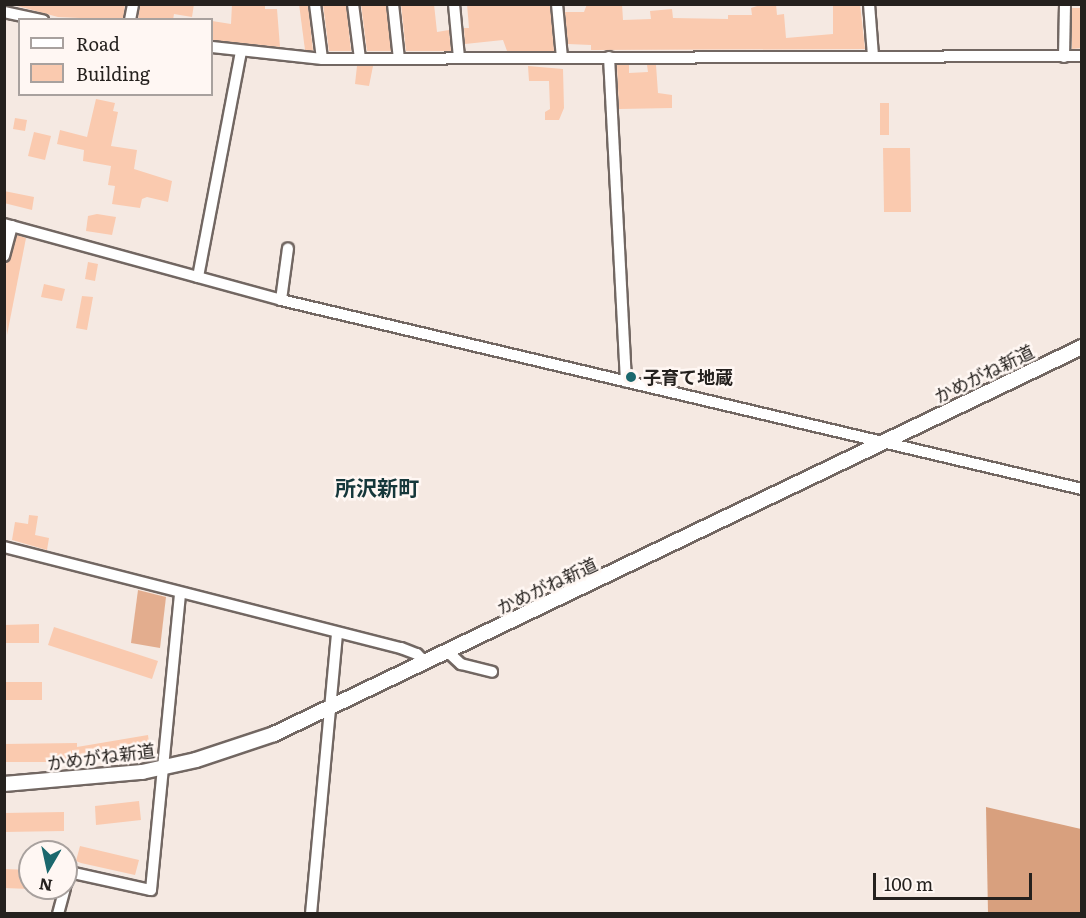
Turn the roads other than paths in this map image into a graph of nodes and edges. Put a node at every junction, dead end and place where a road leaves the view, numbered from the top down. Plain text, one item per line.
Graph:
1 (315, 4) edge
2 (353, 4) edge
3 (393, 4) edge
4 (454, 4) edge
5 (557, 4) edge
6 (869, 4) edge
7 (1065, 4) edge
8 (4, 12) edge
9 (33, 18) edge
10 (213, 47) edge
11 (241, 52) junction
12 (873, 56) junction
13 (1082, 56) edge
14 (609, 57) junction
15 (1064, 57) junction
16 (459, 58) junction
17 (562, 58) junction
18 (322, 59) junction
19 (360, 59) junction
20 (399, 59) junction
21 (8, 225) edge
22 (288, 248) dead end
23 (4, 256) edge
24 (198, 277) junction
25 (281, 300) junction
26 (1082, 347) edge
27 (626, 382) junction
28 (882, 444) junction
29 (1082, 489) edge
30 (4, 547) edge
31 (180, 595) junction
32 (337, 633) junction
33 (448, 652) junction
34 (426, 663) junction
35 (492, 672) dead end
36 (329, 710) junction
37 (163, 768) junction
38 (4, 783) edge
39 (78, 874) edge
40 (311, 914) edge

1 - 18 street
2 - 19 street
3 - 20 street
4 - 16 street
5 - 17 street
6 - 12 street
7 - 15 street
8 - 9 street
10 - 11 street
11 - 18 street
11 - 24 street
12 - 14 street
12 - 15 street
13 - 15 street
14 - 17 street
14 - 27 street
16 - 17 street
16 - 20 street
18 - 19 street
19 - 20 street
21 - 23 street
21 - 24 street
22 - 25 street
24 - 25 street
25 - 27 street
26 - 28 street, かめがね新道
27 - 28 street
28 - 29 street
28 - 33 street, かめがね新道
30 - 31 street
31 - 32 street
31 - 37 street
32 - 34 street
32 - 36 street
33 - 34 street, かめがね新道
33 - 35 street
34 - 36 street, かめがね新道
36 - 37 street, かめがね新道
36 - 40 street
37 - 38 street, かめがね新道
37 - 39 street

